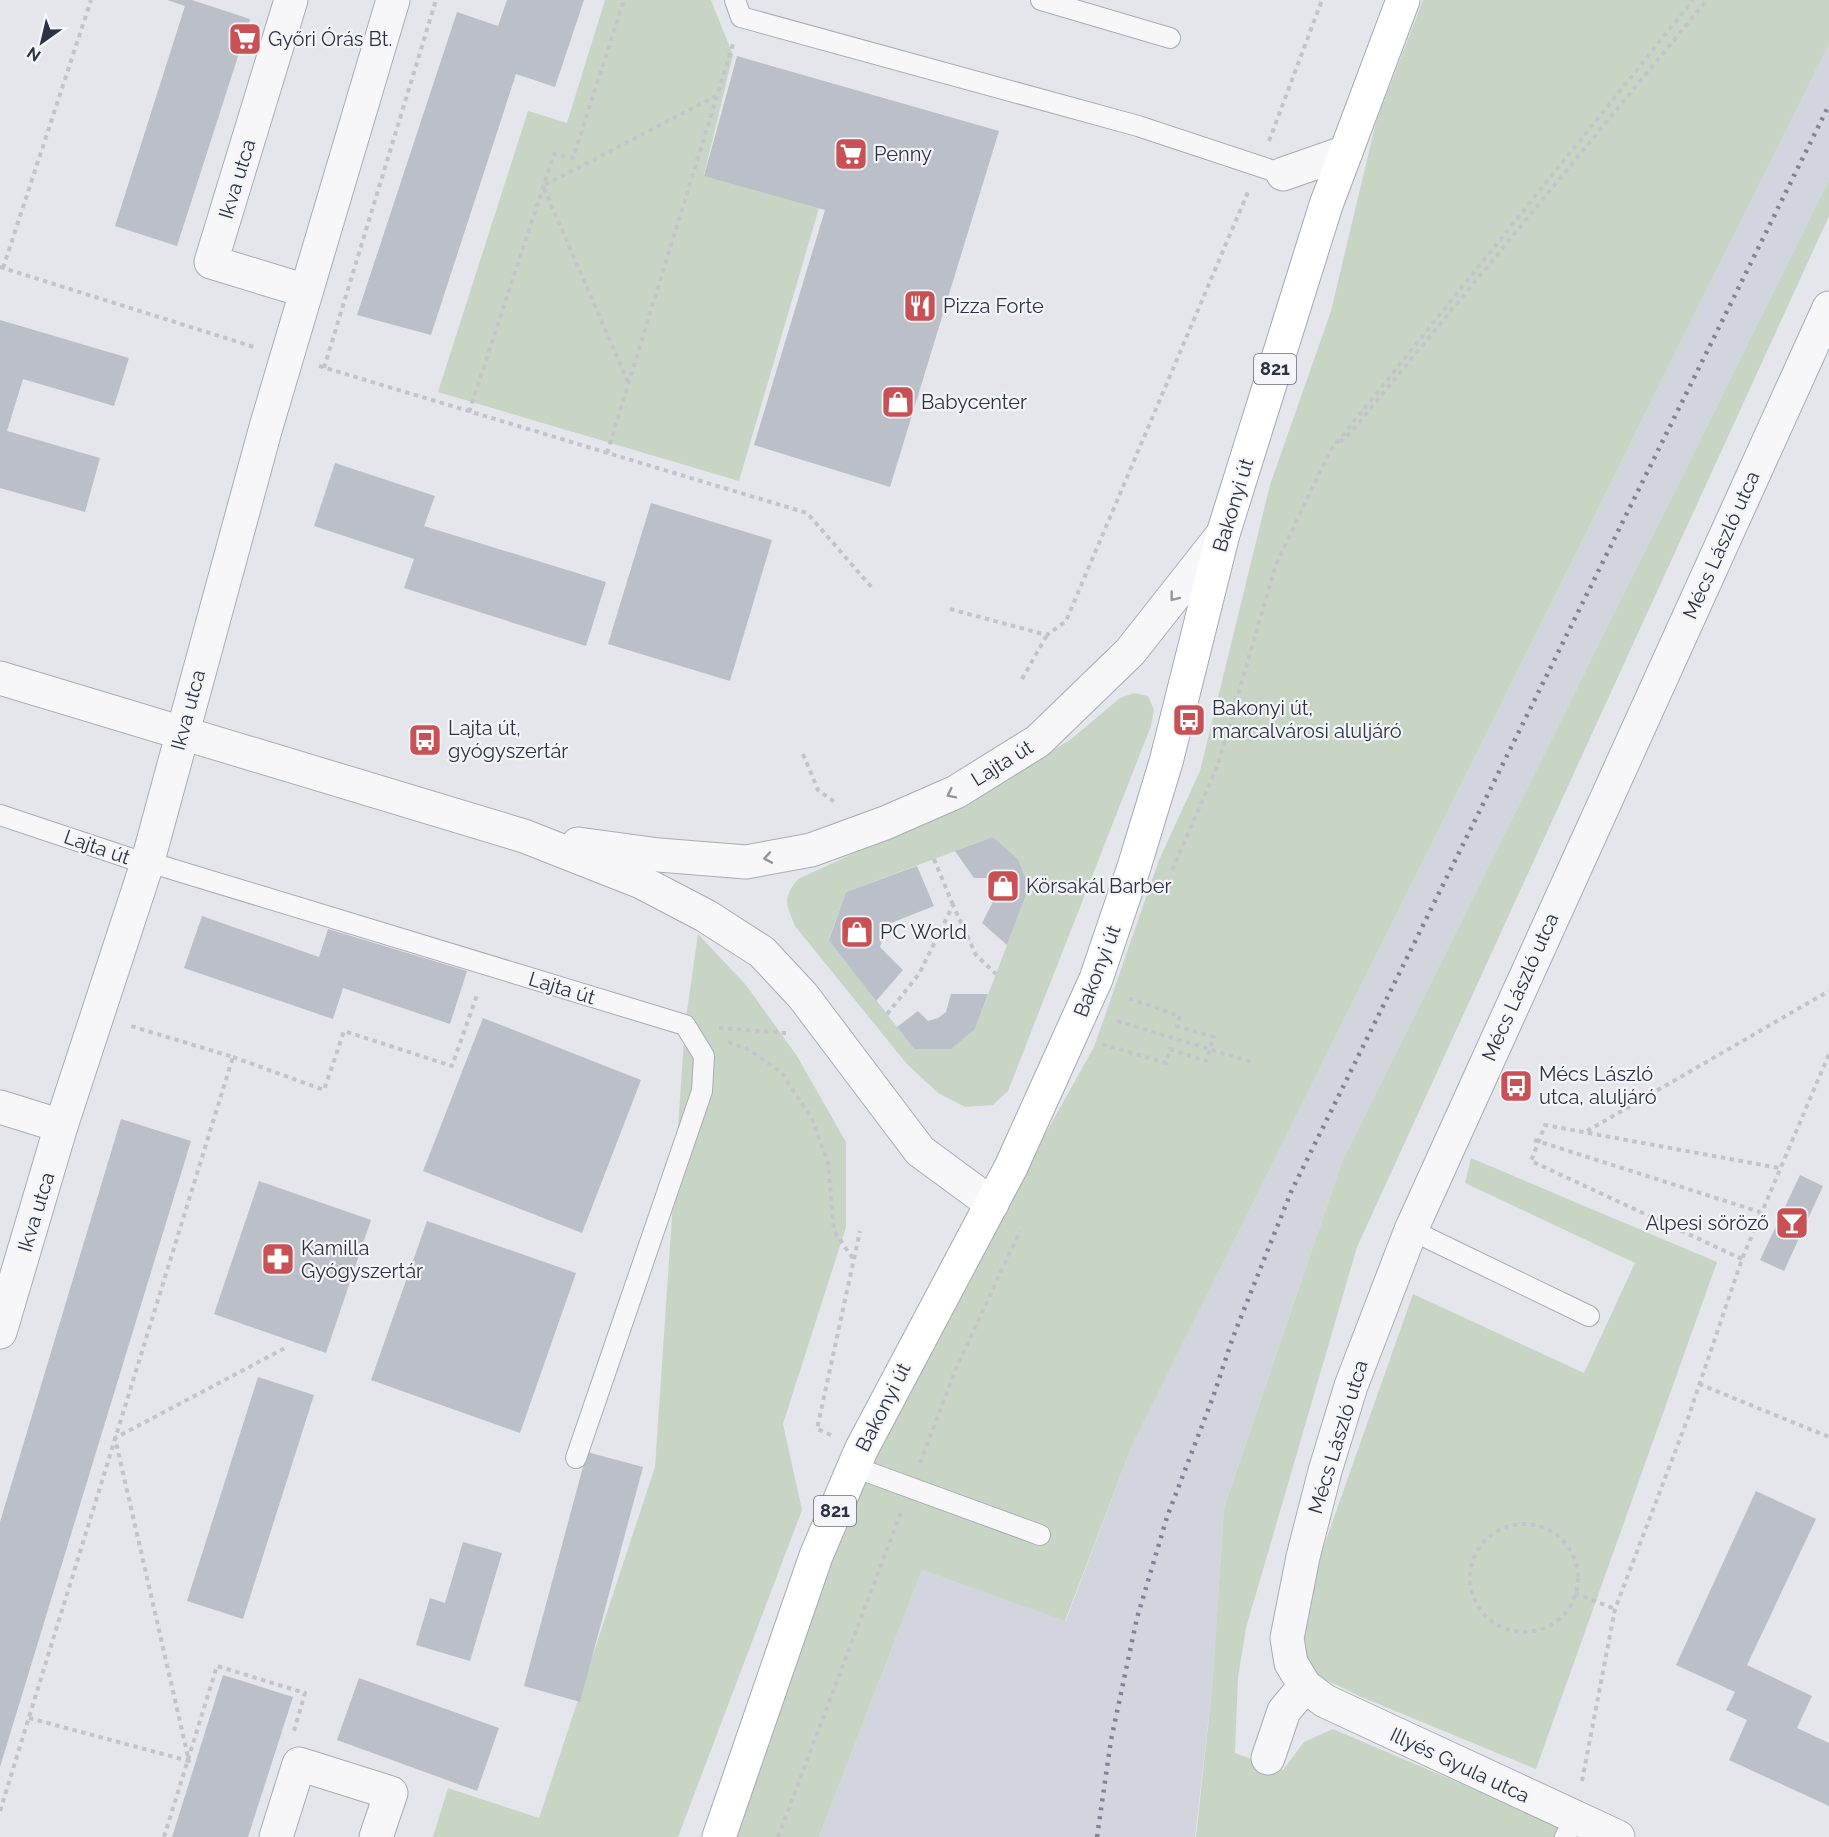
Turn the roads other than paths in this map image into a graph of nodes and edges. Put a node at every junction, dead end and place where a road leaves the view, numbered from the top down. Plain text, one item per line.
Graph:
1 (291, 0) edge
2 (393, 0) edge
3 (1041, 0) edge
4 (1403, 0) edge
5 (738, 8) edge
6 (1170, 38) dead end
7 (1346, 152) junction
8 (1271, 170) junction
9 (1326, 205) junction
10 (306, 291) junction
11 (1829, 308) edge
12 (1223, 534) junction
13 (0, 678) edge
14 (182, 733) junction
15 (0, 815) edge
16 (524, 836) junction
17 (147, 864) junction
18 (0, 1107) edge
19 (61, 1126) junction
20 (992, 1204) junction
21 (1411, 1230) junction
22 (1589, 1316) dead end
23 (0, 1332) edge
24 (576, 1458) dead end
25 (857, 1458) junction
26 (1040, 1535) dead end
27 (1305, 1686) junction
28 (1268, 1758) dead end
29 (1570, 1827) edge
30 (276, 1837) edge
31 (376, 1837) edge
32 (719, 1837) edge
33 (1618, 1837) edge

1 - 10 street, Ikva utca
2 - 10 street, Ikva utca
3 - 6 lane
4 - 7 main road, Bakonyi út / 821
5 - 8 lane
7 - 8 street
7 - 9 main road, Bakonyi út / 821
8 - 9 street
9 - 12 main road, Bakonyi út / 821
10 - 14 street, Ikva utca
11 - 21 street, Mécs László utca
12 -> 16 street, Lajta út
12 - 20 main road, Bakonyi út / 821
13 - 14 street, Lajta út
14 - 16 street, Lajta út
14 - 17 street, Ikva utca
15 - 17 lane, Lajta út
16 - 20 street, Lajta út
17 - 19 street, Ikva utca
17 - 24 lane, Lajta út
18 - 19 street
19 - 23 street, Ikva utca
20 - 25 main road, Bakonyi út / 821
21 - 22 lane
21 - 27 street, Mécs László utca
25 - 26 lane
25 - 32 main road, Bakonyi út / 821
27 - 28 street
27 - 29 street, Illyés Gyula utca
29 - 33 street, Illyés Gyula utca
30 - 31 street

